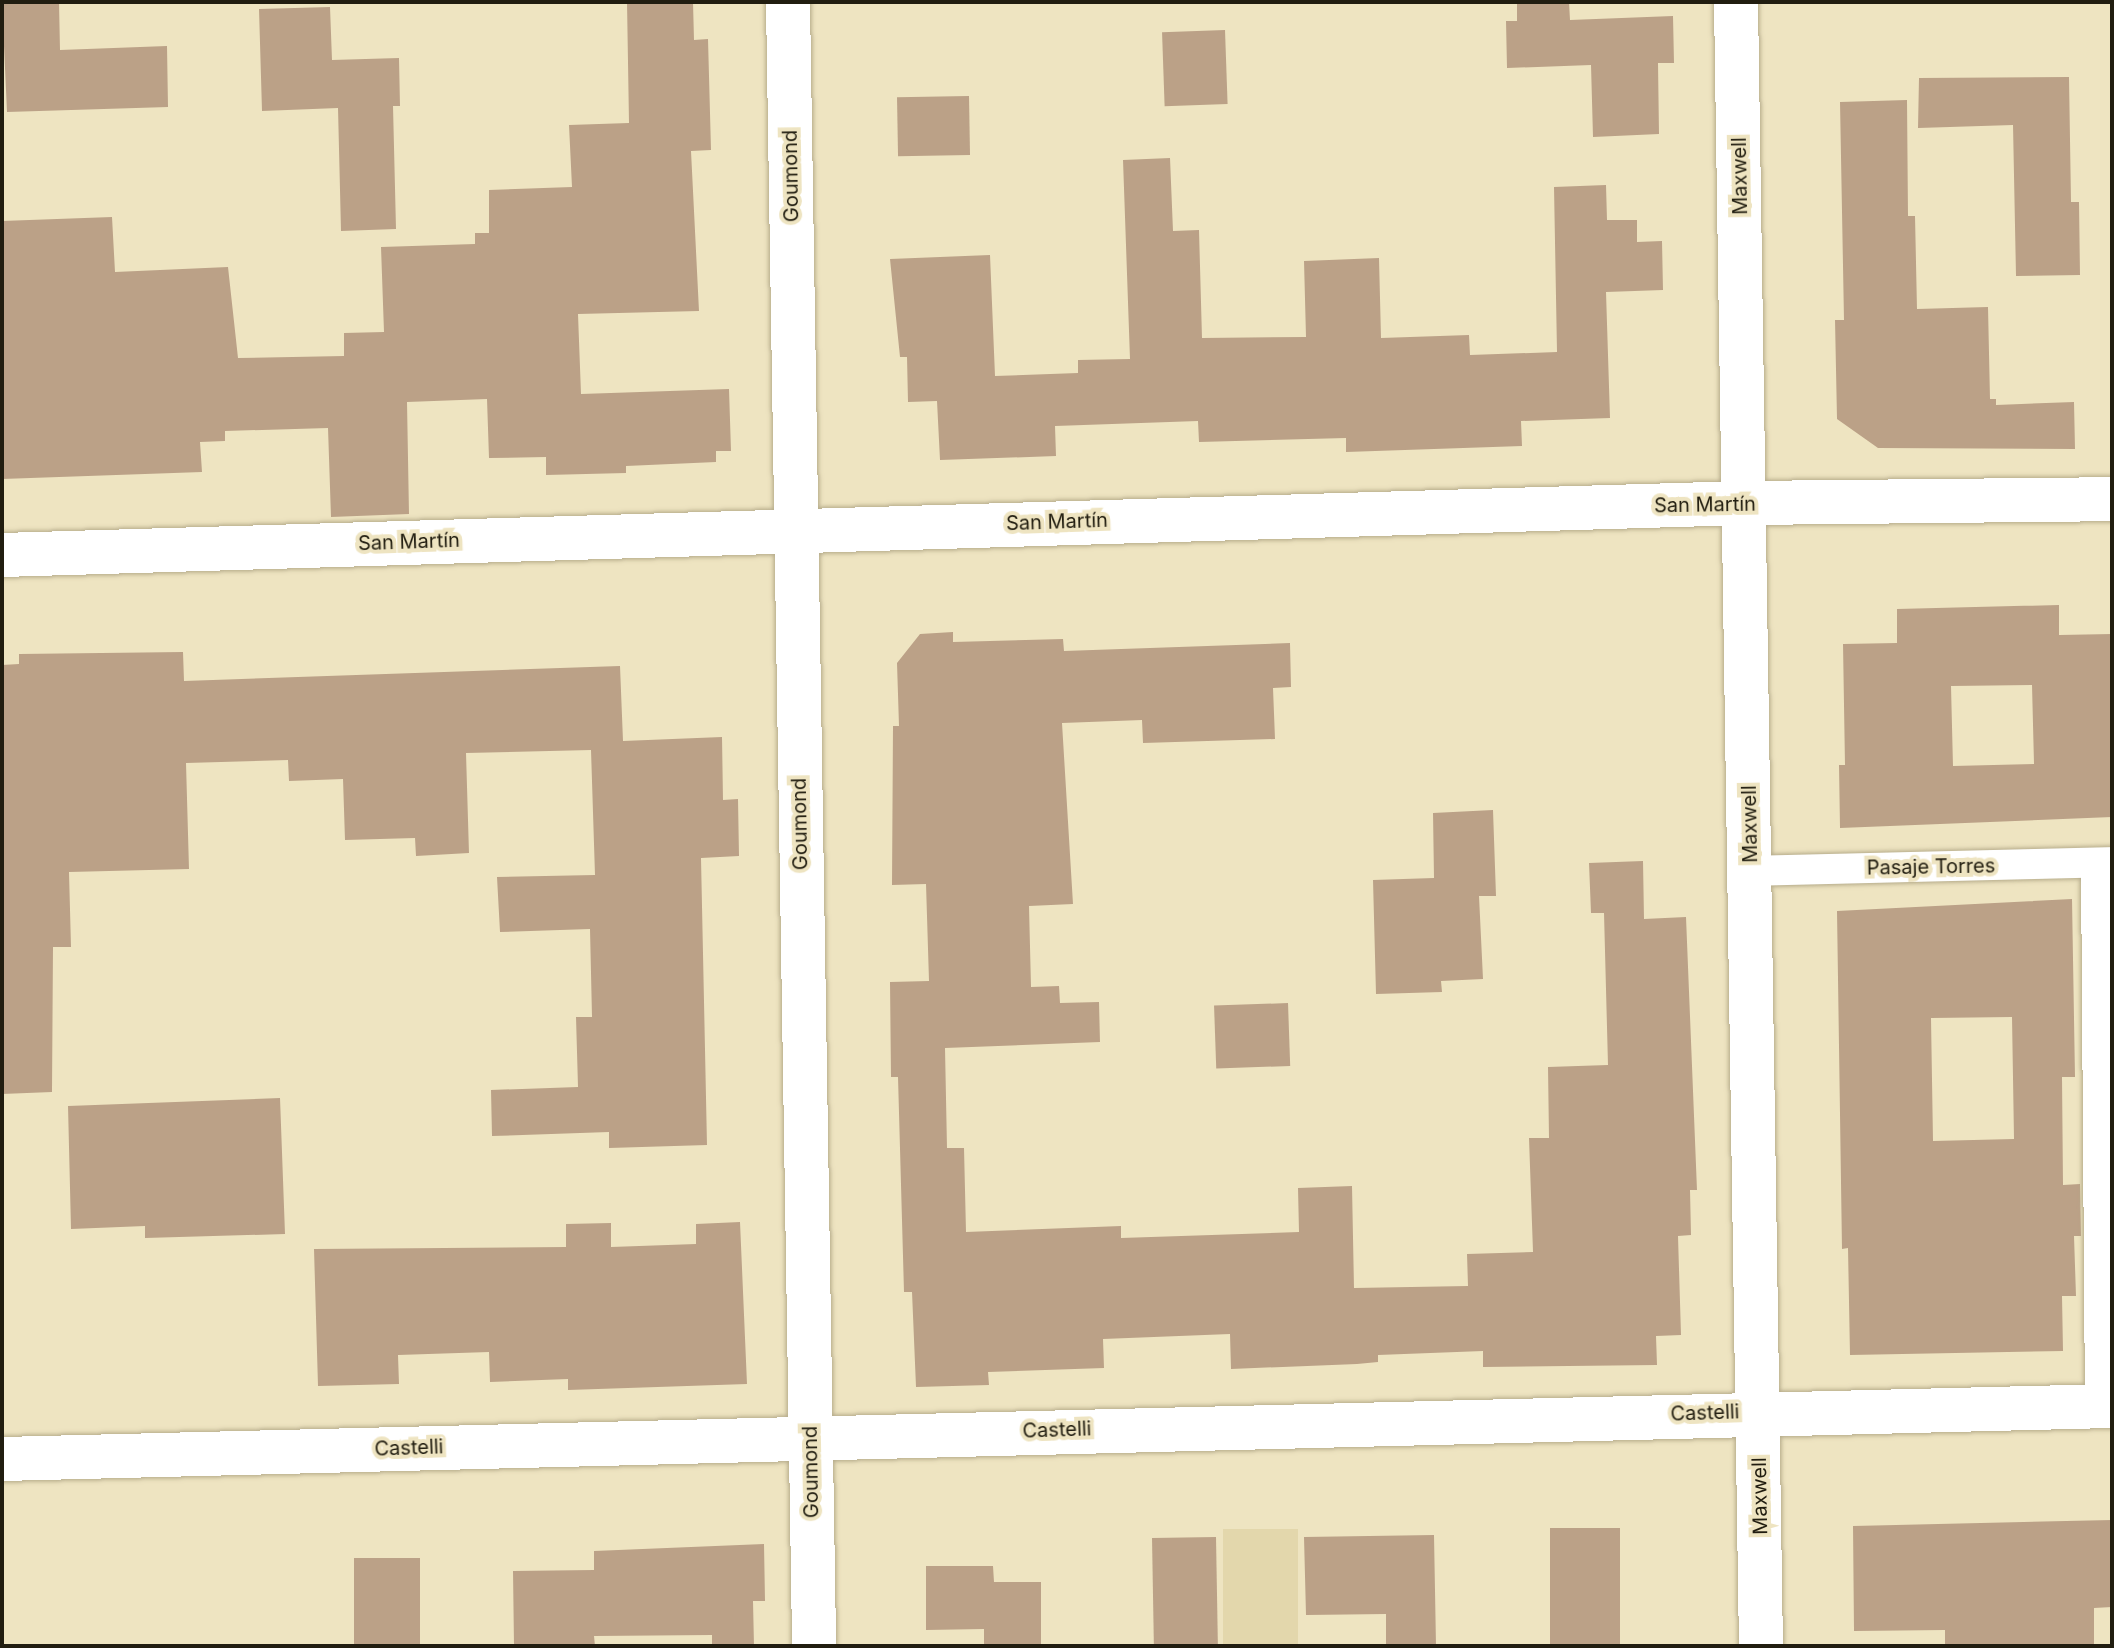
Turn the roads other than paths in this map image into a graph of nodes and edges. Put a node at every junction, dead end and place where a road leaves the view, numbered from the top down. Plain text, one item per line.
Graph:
1 (788, 2) edge
2 (1736, 2) edge
3 (2112, 499) edge
4 (1746, 503) junction
5 (795, 529) junction
6 (2, 555) edge
7 (2104, 863) edge
8 (1751, 871) junction
9 (2106, 1093) edge
10 (2106, 1406) edge
11 (1759, 1411) junction
12 (811, 1437) junction
13 (2, 1459) edge
14 (814, 1646) edge
15 (1761, 1646) edge

1 - 5 street, Goumond
2 - 4 street, Maxwell
3 - 4 street, San Martín
4 - 5 street, San Martín
4 - 8 street, Maxwell
5 - 6 street, San Martín
5 - 12 street, Goumond
7 - 8 lane, Pasaje Torres
7 - 9 lane
8 - 11 street, Maxwell
9 - 10 lane
10 - 11 street, Castelli
11 - 12 street, Castelli
11 - 15 street, Maxwell
12 - 13 street, Castelli
12 - 14 street, Goumond

